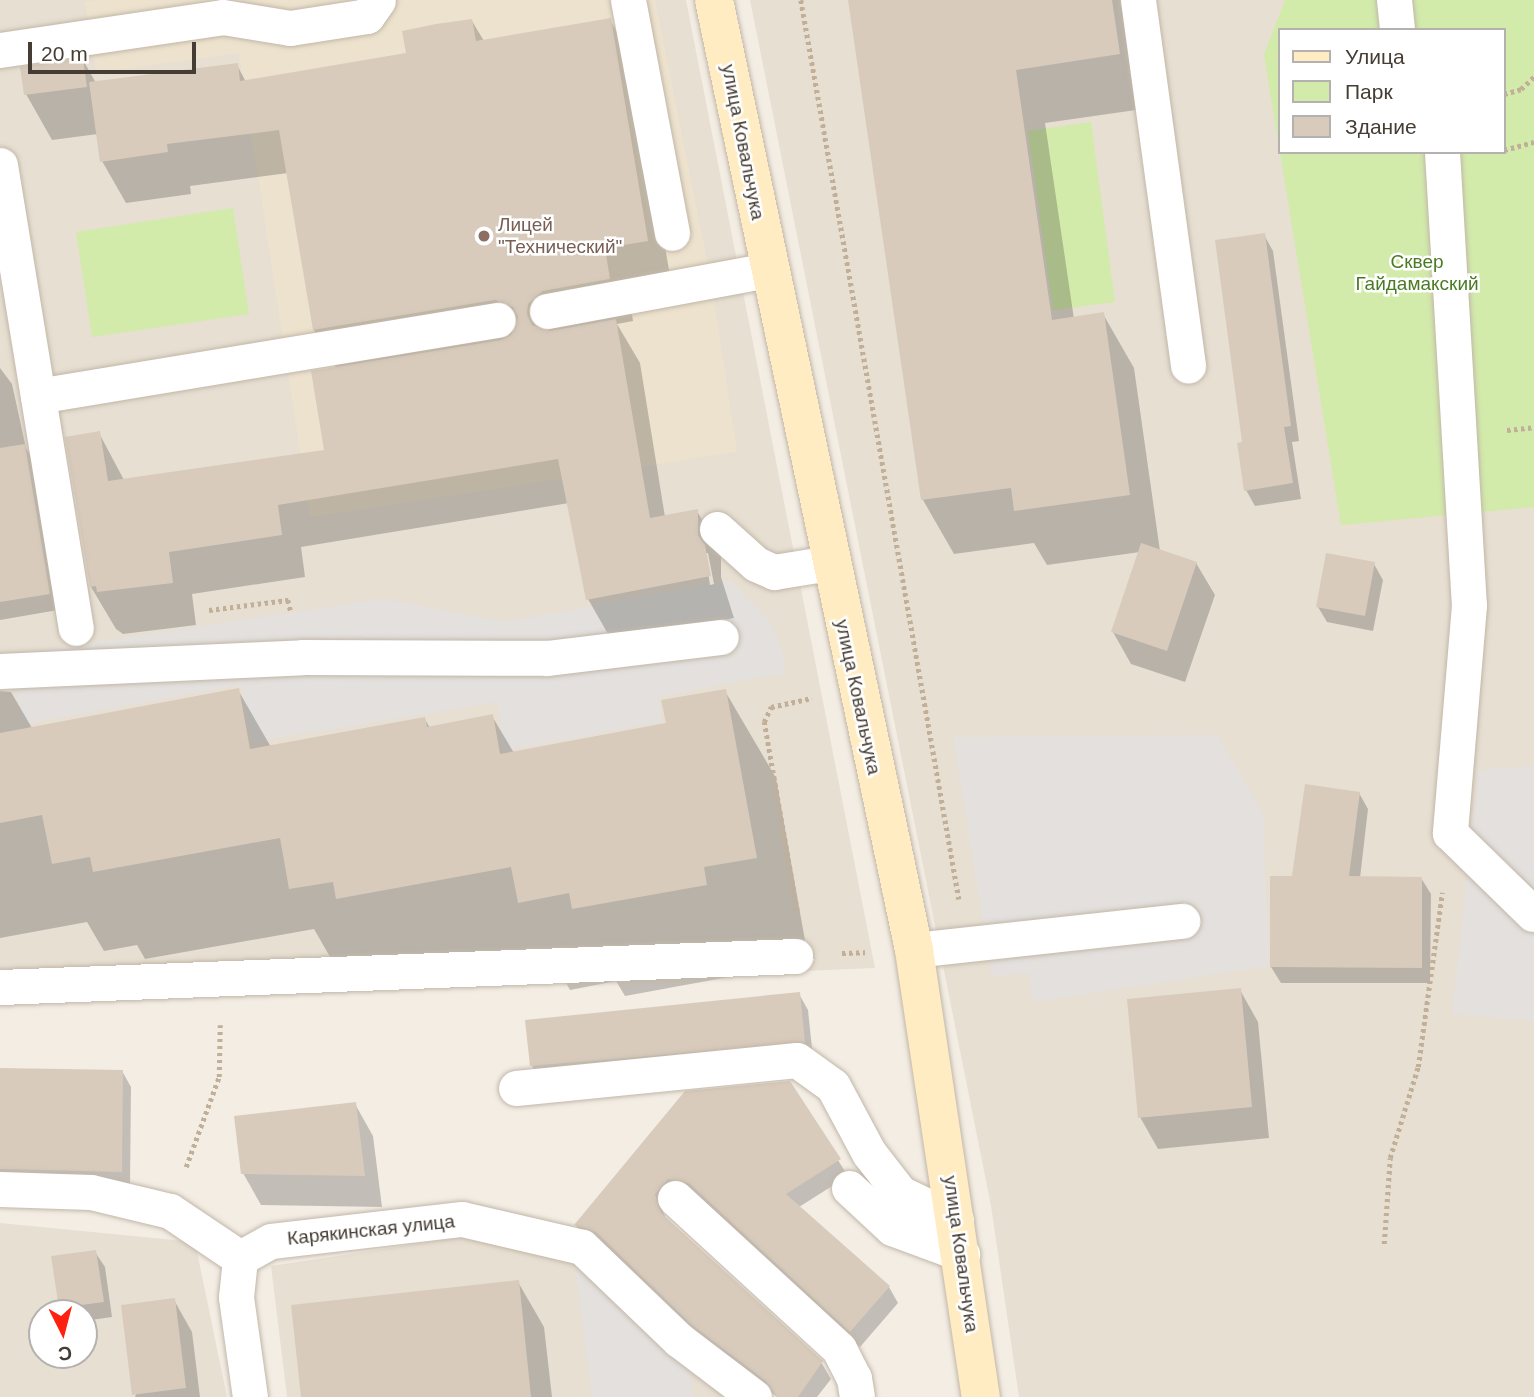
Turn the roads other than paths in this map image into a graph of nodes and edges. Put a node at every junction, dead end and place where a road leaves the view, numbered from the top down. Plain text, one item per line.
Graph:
1 (378, 0) edge
2 (628, 0) edge
3 (714, 0) edge
4 (1138, 0) edge
5 (1394, 0) edge
6 (1397, 28) edge
7 (0, 50) edge
8 (1442, 154) edge
9 (0, 165) edge
10 (673, 233) dead end
11 (8, 267) edge
12 (769, 270) junction
13 (547, 311) dead end
14 (498, 320) dead end
15 (1188, 366) dead end
16 (38, 396) junction
17 (717, 529) dead end
18 (829, 563) junction
19 (76, 628) dead end
20 (721, 637) dead end
21 (0, 671) edge
22 (1533, 914) edge
23 (1182, 921) dead end
24 (914, 950) junction
25 (795, 956) road end
26 (0, 987) edge
27 (516, 1088) dead end
28 (849, 1188) dead end
29 (0, 1189) edge
30 (675, 1198) dead end
31 (959, 1237) junction
32 (240, 1258) junction
33 (250, 1397) edge
34 (754, 1397) edge
35 (857, 1397) edge
36 (981, 1397) edge

1 - 7 lane
2 - 10 lane
3 - 12 main road, улица Ковальчука
4 - 15 lane
5 - 6 lane
8 - 22 lane
9 - 11 lane
11 - 16 lane
12 - 13 lane
12 - 18 main road, улица Ковальчука
14 - 16 lane
16 - 19 lane
17 - 18 lane
18 - 24 main road, улица Ковальчука
20 - 21 lane
23 - 24 lane
24 - 31 main road, улица Ковальчука
25 - 26 lane
27 - 31 lane
28 - 31 lane
29 - 32 lane
30 - 35 lane
31 - 36 main road, улица Ковальчука
32 - 33 lane
32 - 34 lane, Карякинская улица

